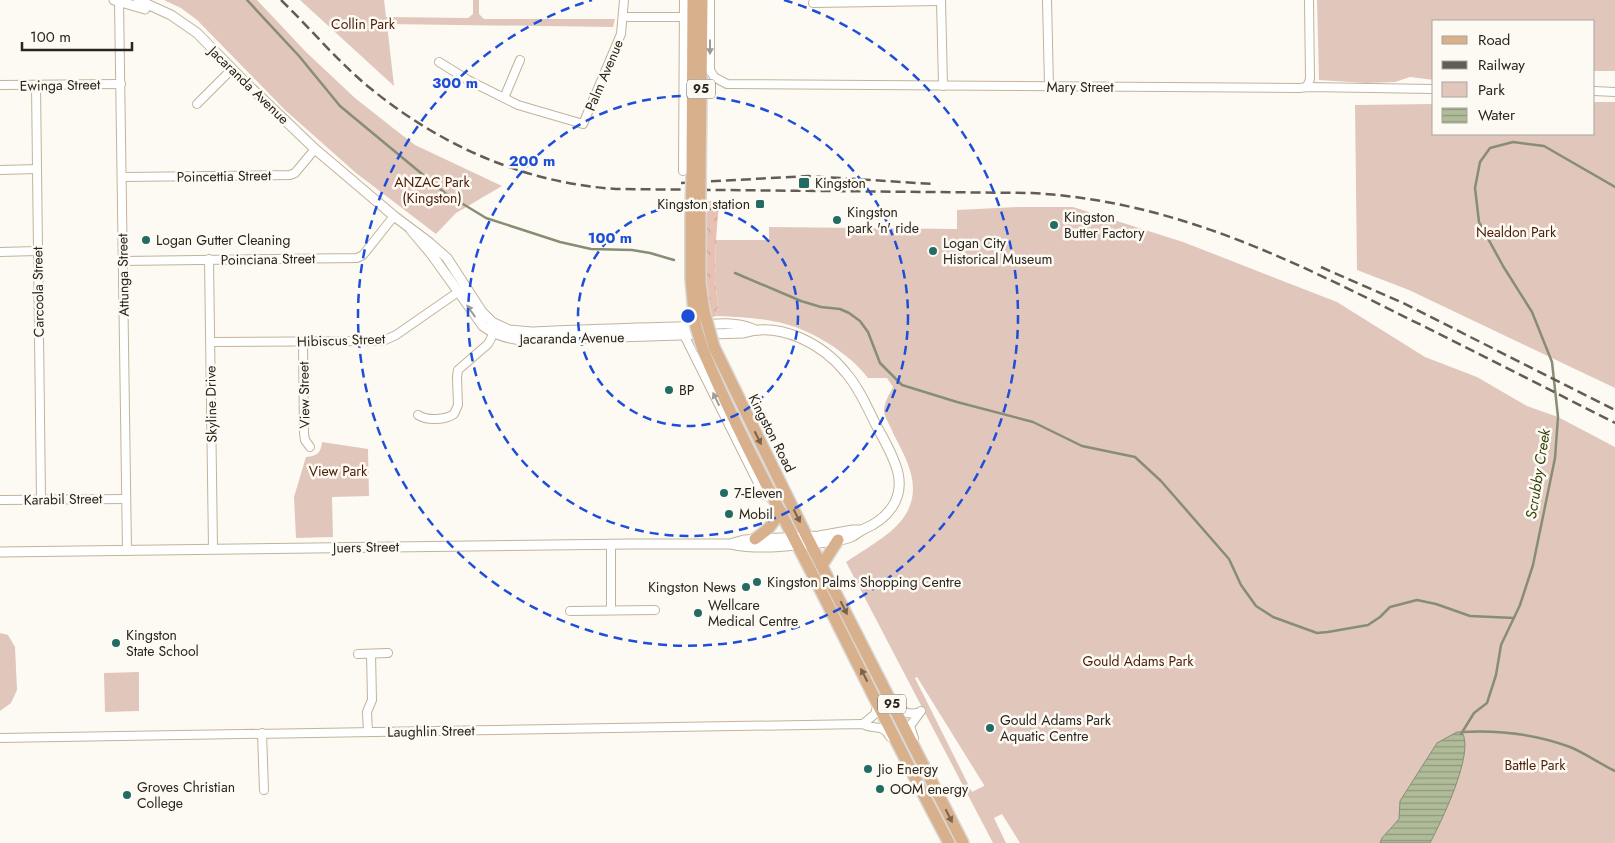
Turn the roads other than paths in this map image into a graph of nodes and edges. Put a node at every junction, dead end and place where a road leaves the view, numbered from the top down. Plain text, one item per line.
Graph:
1 (118, 0) edge
2 (138, 0) edge
3 (624, 0) edge
4 (684, 0) edge
5 (693, 0) edge
6 (702, 0) edge
7 (710, 0) edge
8 (942, 0) edge
9 (1047, 0) edge
10 (1309, 0) edge
11 (813, 3) dead end
12 (624, 17) junction
13 (684, 17) junction
14 (200, 38) junction
15 (520, 60) dead end
16 (439, 62) dead end
17 (232, 69) junction
18 (121, 84) junction
19 (0, 85) edge
20 (36, 85) junction
21 (943, 86) junction
22 (1049, 86) junction
23 (1307, 87) junction
24 (1432, 89) edge
25 (1595, 92) edge
26 (1615, 92) edge
27 (504, 98) junction
28 (197, 104) dead end
29 (315, 149) junction
30 (0, 170) edge
31 (37, 170) junction
32 (692, 176) junction
33 (122, 177) junction
34 (394, 216) junction
35 (37, 251) junction
36 (0, 252) edge
37 (209, 259) junction
38 (123, 262) junction
39 (448, 269) junction
40 (458, 292) junction
41 (496, 329) junction
42 (753, 329) junction
43 (684, 334) junction
44 (211, 342) junction
45 (303, 342) junction
46 (708, 348) junction
47 (418, 415) dead end
48 (310, 447) dead end
49 (126, 498) junction
50 (41, 499) junction
51 (0, 500) edge
52 (775, 500) junction
53 (781, 512) junction
54 (862, 530) junction
55 (755, 539) junction
56 (809, 540) junction
57 (838, 540) junction
58 (795, 541) junction
59 (611, 544) junction
60 (731, 544) junction
61 (213, 549) junction
62 (127, 551) junction
63 (0, 552) edge
64 (822, 565) junction
65 (612, 610) junction
66 (655, 610) dead end
67 (570, 611) dead end
68 (358, 654) dead end
69 (371, 654) junction
70 (388, 654) dead end
71 (890, 699) junction
72 (878, 704) junction
73 (862, 724) junction
74 (368, 732) junction
75 (262, 733) junction
76 (0, 738) edge
77 (903, 755) junction
78 (921, 760) junction
79 (264, 790) dead end
80 (948, 843) edge
81 (963, 843) edge

1 - 14 street, Jacaranda Avenue
1 - 18 street, Attunga Street
2 - 14 street, Jacaranda Avenue
3 - 12 street
4 - 13 street, Kingston Road
5 - 32 main road, Kingston Road / 95
6 - 32 main road, Kingston Road / 95
7 -> 21 street, Mary Street
8 - 11 street
8 - 21 street
9 - 22 street
10 - 23 street
12 - 13 street
12 - 27 street, Palm Avenue
13 - 32 street, Kingston Road
14 - 17 street, Jacaranda Avenue
15 - 27 street
16 - 27 street, Palm Avenue
17 - 28 street
17 - 29 street, Jacaranda Avenue
18 - 20 street, Ewinga Street
18 - 33 street, Attunga Street
19 - 20 street, Ewinga Street
20 - 31 street, Carcoola Street
21 - 22 street, Mary Street
22 - 23 street, Mary Street
23 - 24 street, Mary Street
25 - 26 street
29 - 33 street, Poincettia Street
29 - 34 street, Jacaranda Avenue
30 - 31 street
31 - 35 street, Carcoola Street
32 - 46 main road, Kingston Road / 95, bridge
33 - 38 street, Attunga Street
34 - 37 street, Poinciana Street
34 - 39 street, Jacaranda Avenue
35 - 36 street
35 - 50 street, Carcoola Street
37 - 38 street, Poinciana Street
37 - 44 street, Skyline Drive
38 - 49 street, Attunga Street
39 - 40 street, Jacaranda Avenue
39 - 41 street, Jacaranda Avenue
41 -> 40 street, Jacaranda Avenue
40 - 45 street, Hibiscus Street
41 - 42 street, Jacaranda Avenue
41 - 43 street, Jacaranda Avenue
41 - 47 street
42 - 43 street, Jacaranda Avenue
42 - 54 street, Jacaranda Avenue
52 -> 43 street, Kingston Road
44 - 45 street, Hibiscus Street
44 - 61 street, Skyline Drive
45 - 48 street, View Street
46 - 52 main road, Kingston Road / 95
46 -> 56 main road, Kingston Road / 95
49 - 50 street, Karabil Street
49 - 62 street, Attunga Street
50 - 51 street, Karabil Street
52 - 53 main road, Kingston Road / 95
53 - 55 main road
53 - 58 main road, Kingston Road / 95
54 - 56 street, Jacaranda Avenue
54 - 57 street, Jacaranda Avenue
55 - 58 street, Juers Street
55 - 60 street, Juers Street
56 - 57 street, Jacaranda Avenue
56 - 58 street, Jacaranda Avenue
56 - 64 main road, Kingston Road / 95
57 - 64 main road
58 - 60 street, Juers Street
72 -> 58 main road, Kingston Road / 95
59 - 60 street, Juers Street
59 - 61 street, Juers Street
59 - 65 street
61 - 62 street, Juers Street
62 - 63 street, Juers Street
64 -> 71 main road, Kingston Road / 95
65 - 66 street
65 - 67 street
68 - 69 street
69 - 70 street
69 - 74 street
71 - 78 main road, Kingston Road / 95
71 - 78 street
72 - 73 street
72 - 77 main road, Kingston Road / 95
73 - 74 street, Laughlin Street
73 - 77 street, Laughlin Street
74 - 75 street, Laughlin Street
75 - 76 street, Laughlin Street
75 - 79 street
77 - 80 main road, Kingston Road / 95
78 -> 81 main road, Kingston Road / 95

